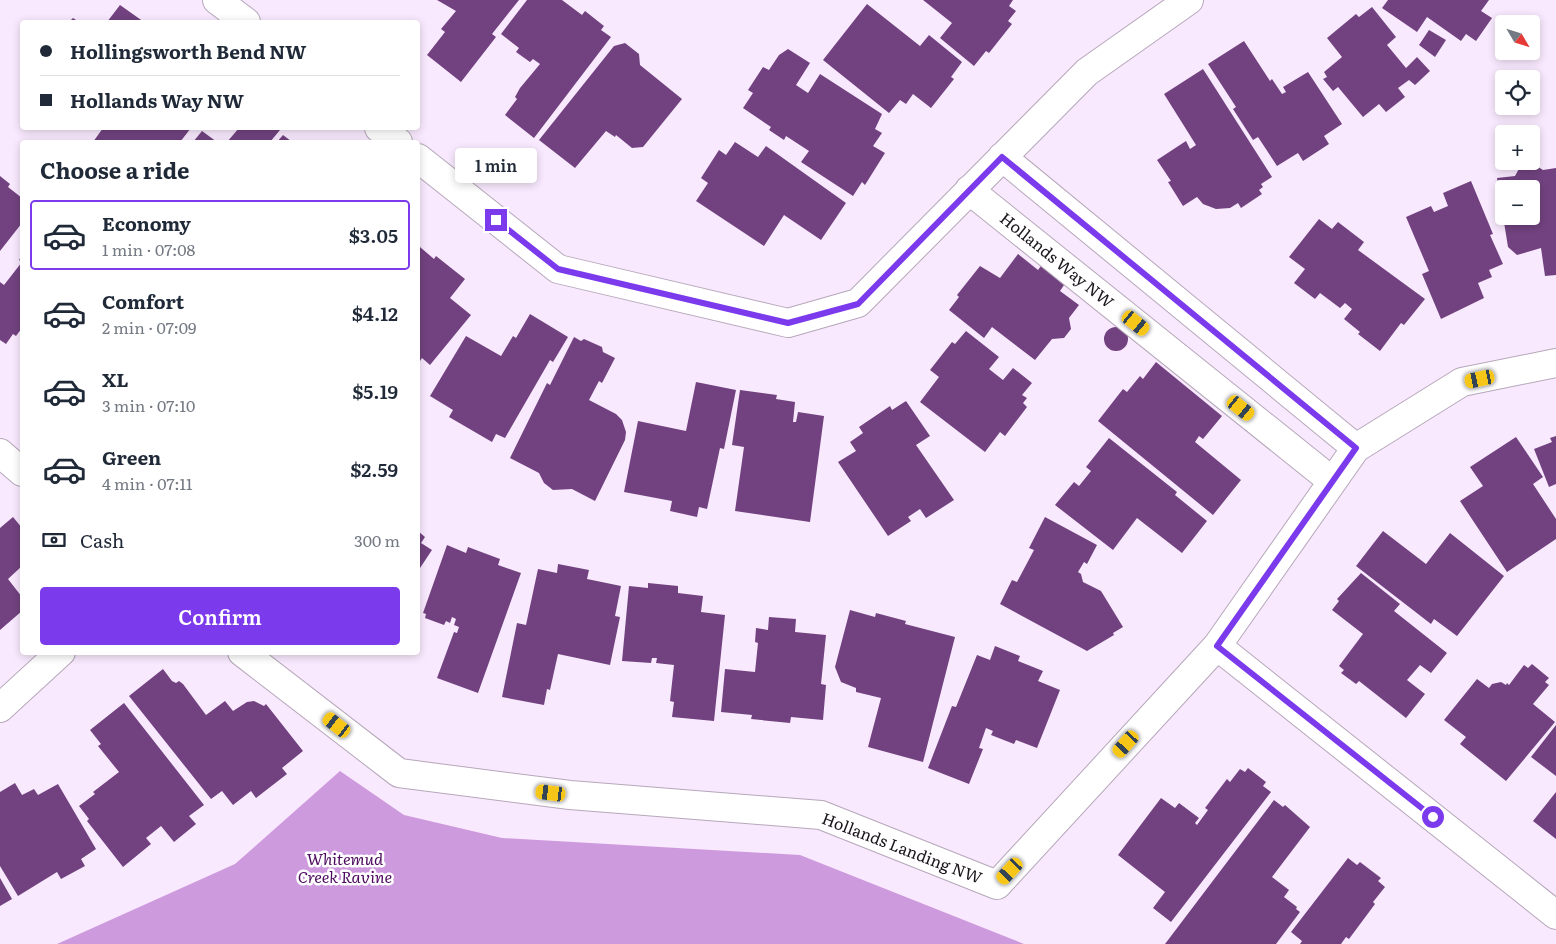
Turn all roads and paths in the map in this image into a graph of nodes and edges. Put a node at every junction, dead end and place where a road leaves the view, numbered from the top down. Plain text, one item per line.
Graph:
1 (217, 0) edge
2 (1189, 0) edge
3 (243, 20) edge
4 (382, 130) edge
5 (395, 140) edge
6 (1002, 157) junction
7 (420, 160) edge
8 (969, 190) junction
9 (1556, 364) edge
10 (1356, 448) junction
11 (0, 453) edge
12 (20, 470) edge
13 (1332, 481) junction
14 (1217, 646) junction
15 (58, 655) edge
16 (246, 655) edge
17 (0, 708) edge
18 (1556, 915) edge

1 - 3 street
2 - 6 street
4 - 5 street
6 - 8 street
6 - 10 street
7 - 8 street
8 - 13 street, Hollands Way NW
9 - 10 street, Hollands Landing NW
10 - 13 street, Hollands Landing NW
11 - 12 street
13 - 14 street, Hollands Landing NW
14 - 16 street, Hollands Landing NW
14 - 18 street
15 - 17 street

